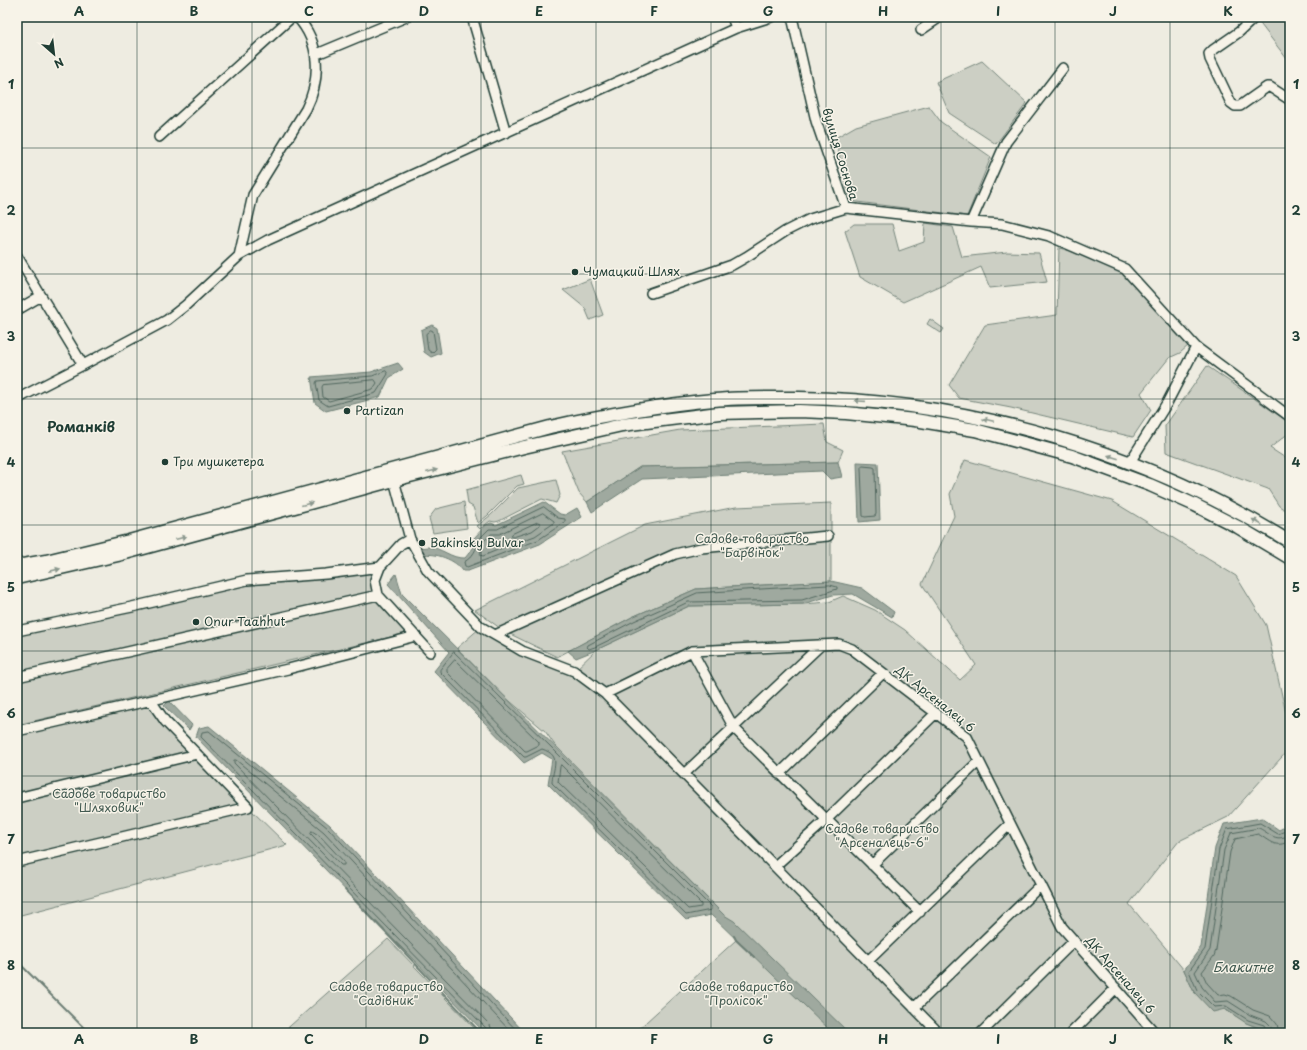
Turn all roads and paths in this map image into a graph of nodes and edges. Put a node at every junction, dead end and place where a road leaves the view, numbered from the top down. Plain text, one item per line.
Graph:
1 (292, 17) edge
2 (297, 17) edge
3 (406, 17) edge
4 (472, 17) edge
5 (732, 17) edge
6 (771, 17) edge
7 (792, 17) edge
8 (940, 17) edge
9 (1255, 17) edge
10 (736, 28) junction
11 (921, 30) dead end
12 (316, 54) junction
13 (1064, 68) dead end
14 (1290, 100) edge
15 (506, 132) junction
16 (159, 137) dead end
17 (846, 208) junction
18 (971, 222) junction
19 (17, 256) edge
20 (239, 256) junction
21 (651, 293) dead end
22 (41, 296) junction
23 (17, 310) edge
24 (1196, 347) junction
25 (83, 366) junction
26 (17, 399) edge
27 (1290, 416) edge
28 (1130, 462) junction
29 (394, 480) junction
30 (828, 536) dead end
31 (410, 539) junction
32 (1290, 542) edge
33 (1290, 558) edge
34 (17, 566) edge
35 (380, 567) junction
36 (17, 578) edge
37 (378, 595) junction
38 (17, 631) edge
39 (495, 635) junction
40 (416, 636) junction
41 (821, 645) junction
42 (692, 651) junction
43 (430, 652) dead end
44 (883, 673) junction
45 (17, 677) edge
46 (605, 694) junction
47 (151, 701) junction
48 (936, 713) junction
49 (734, 728) junction
50 (17, 731) edge
51 (197, 754) junction
52 (979, 761) junction
53 (684, 774) junction
54 (780, 774) junction
55 (17, 798) edge
56 (826, 820) junction
57 (1010, 824) junction
58 (17, 862) edge
59 (872, 865) junction
60 (775, 866) junction
61 (1041, 885) junction
62 (920, 912) junction
63 (1074, 941) junction
64 (868, 961) junction
65 (1116, 988) junction
66 (914, 1008) junction
67 (939, 1033) edge
68 (981, 1033) edge
69 (1071, 1033) edge
70 (1155, 1033) edge

1 - 16 street
2 - 12 street
3 - 12 street
4 - 15 street
5 - 10 street
6 - 10 street
7 - 17 street, вулиця Соснова
8 - 11 street
9 - 14 street
10 - 15 street
12 - 20 street
13 - 18 street
15 - 20 street
17 - 18 street
17 - 21 street, вулиця Соснова
18 - 24 street
19 - 22 street
20 - 25 street
22 - 23 street
22 - 25 street
24 - 27 street
24 - 28 street
25 - 26 street
32 -> 28 main road
28 -> 34 main road
29 - 31 street
29 -> 33 main road
36 -> 29 main road
30 - 39 street
31 - 35 street
31 - 39 street
35 - 37 street
35 - 38 street
37 - 40 street
37 - 45 street
39 - 46 street
40 - 43 street
40 - 47 street
41 - 42 street, ДК Арсеналец 6
41 - 44 street, ДК Арсеналец 6
41 - 49 street
42 - 46 street, ДК Арсеналец 6
42 - 49 street
44 - 48 street, ДК Арсеналец 6
44 - 54 street
46 - 53 street
47 - 50 street
47 - 51 street
48 - 52 street, ДК Арсеналец 6
48 - 56 street
49 - 53 street
49 - 54 street
51 - 55 street
51 - 58 street
52 - 57 street, ДК Арсеналец 6
52 - 59 street
53 - 60 street
54 - 56 street
56 - 59 street
56 - 60 street
57 - 61 street, ДК Арсеналец 6
57 - 62 street
59 - 62 street
60 - 64 street
61 - 63 street, ДК Арсеналец 6
61 - 66 street
62 - 64 street
63 - 65 street, ДК Арсеналец 6
63 - 68 street
64 - 66 street
65 - 69 street
65 - 70 street, ДК Арсеналец 6
66 - 67 street

